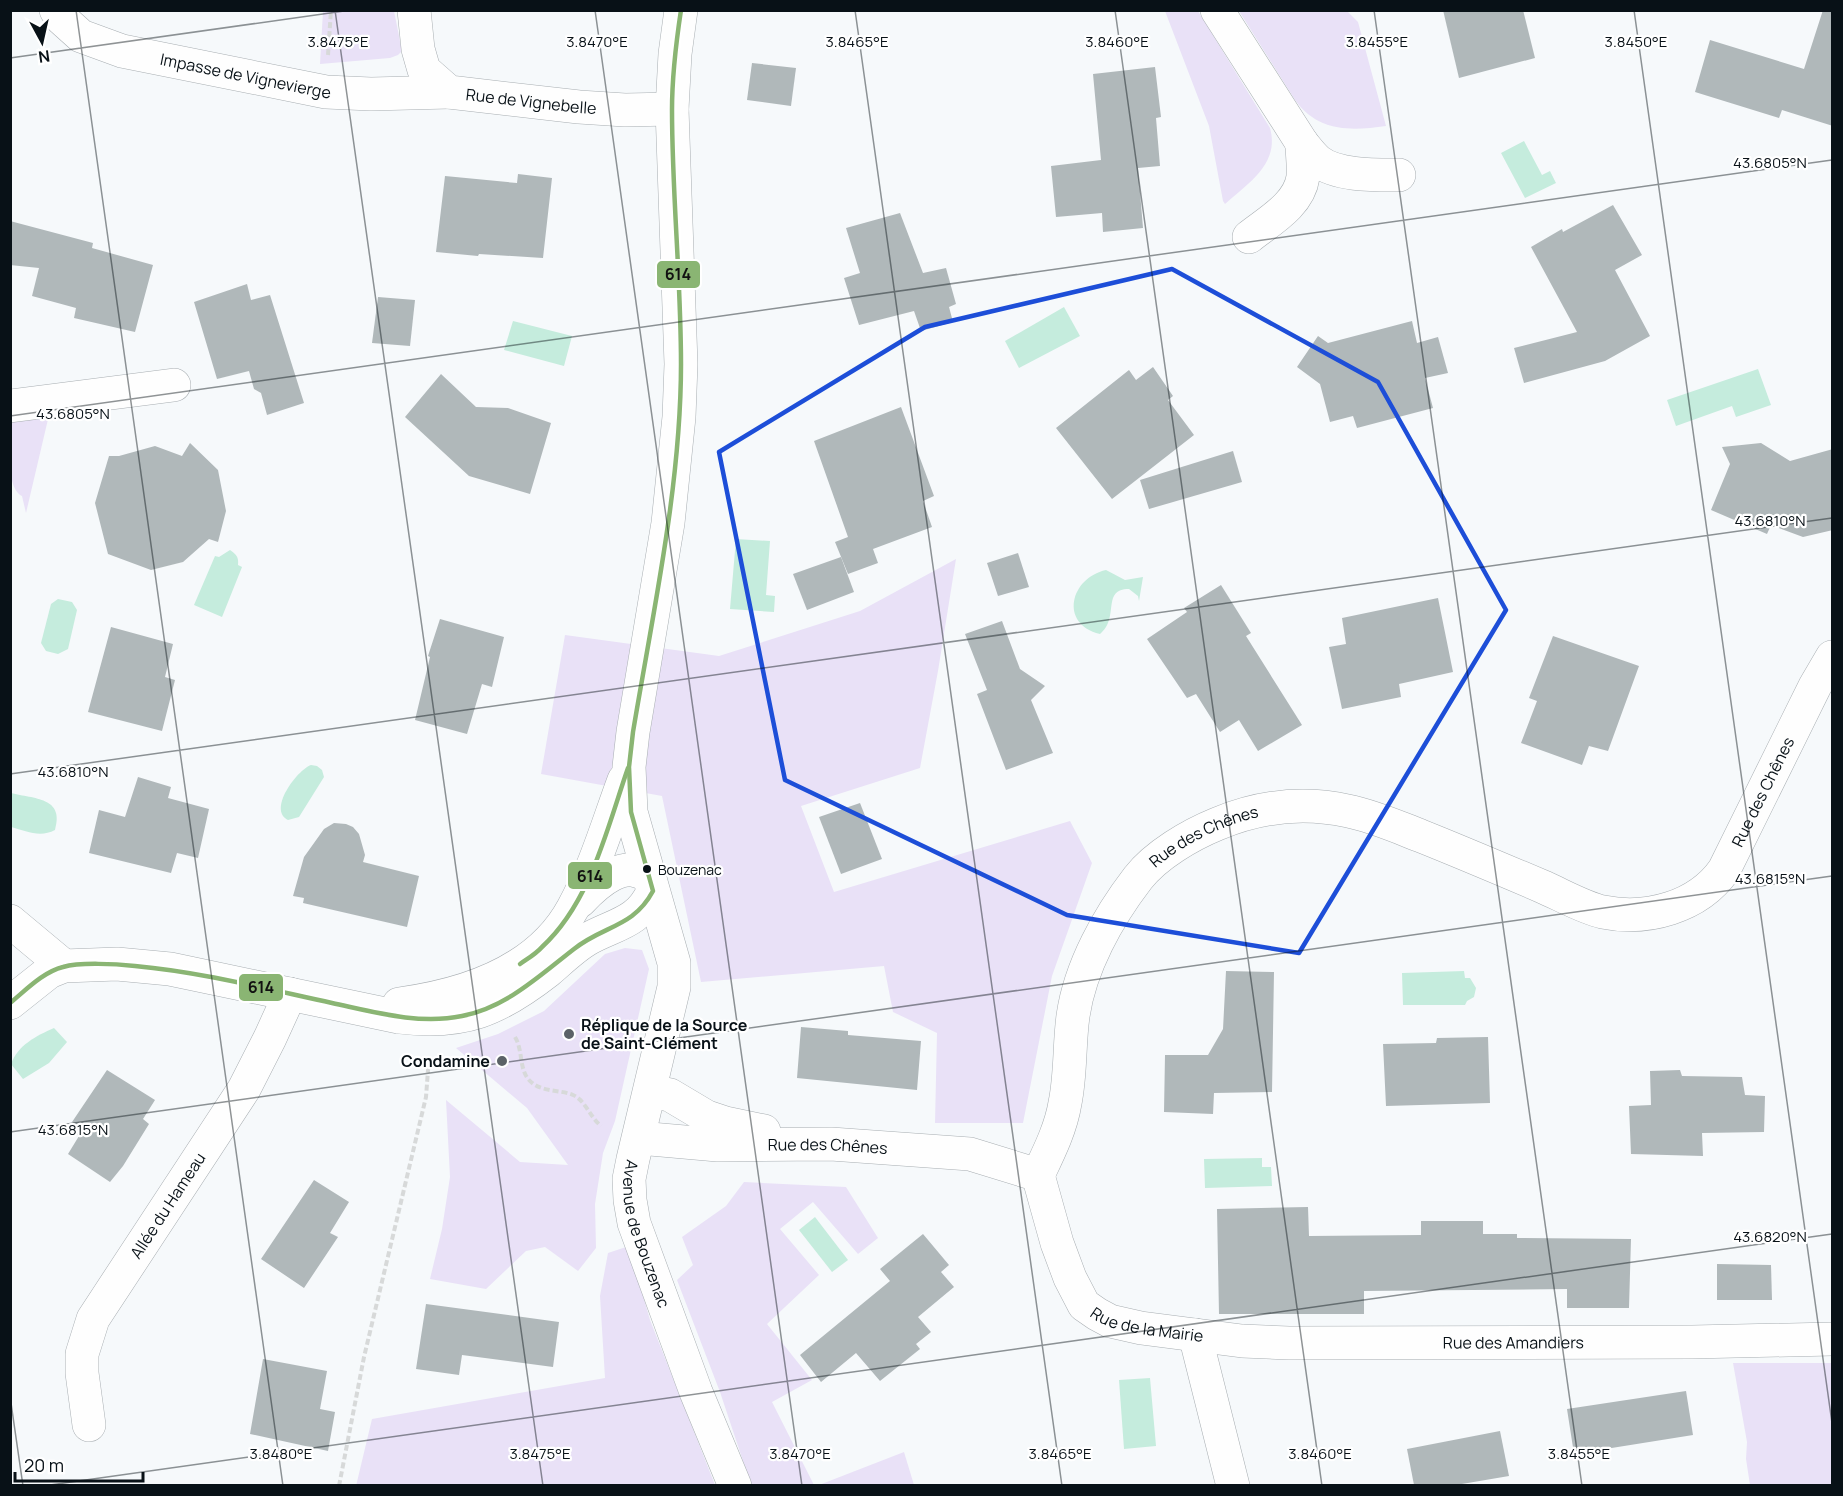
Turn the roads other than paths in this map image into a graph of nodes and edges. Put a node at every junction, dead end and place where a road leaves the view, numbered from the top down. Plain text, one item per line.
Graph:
1 (56, 10) edge
2 (414, 10) edge
3 (681, 10) edge
4 (705, 10) edge
5 (1217, 10) edge
6 (449, 92) junction
7 (674, 97) junction
8 (1302, 143) junction
9 (1399, 175) dead end
10 (1249, 237) dead end
11 (174, 386) dead end
12 (10, 406) edge
13 (1833, 657) edge
14 (629, 767) junction
15 (651, 885) junction
16 (573, 909) junction
17 (10, 921) edge
18 (609, 931) junction
19 (668, 940) junction
20 (64, 966) junction
21 (290, 994) junction
22 (10, 1003) edge
23 (349, 1006) junction
24 (650, 1091) junction
25 (639, 1138) junction
26 (831, 1144) junction
27 (1038, 1174) junction
28 (1195, 1335) junction
29 (1833, 1339) edge
30 (89, 1425) dead end
31 (735, 1485) edge
32 (1233, 1485) edge

1 - 6 street, Impasse de Vignevierge
2 - 6 street, Rue de Vignebelle
3 - 7 street, Avenue de Bouzenac
4 - 7 street
5 - 8 street
6 - 7 street, Rue de Vignebelle
7 - 14 street, Avenue de Bouzenac
8 - 9 street
8 - 10 street
11 - 12 street
13 - 27 street, Rue des Chênes
14 - 15 street, Avenue de Bouzenac
14 - 16 street
15 - 16 street
15 - 18 street
15 - 19 street, Avenue de Bouzenac
16 - 23 street
17 - 20 street
18 - 19 street
18 - 23 street
19 - 24 street, Avenue de Bouzenac
20 - 21 street
20 - 22 street
21 - 23 street
21 - 30 street, Allée du Hameau
24 - 25 street, Avenue de Bouzenac
24 - 26 street
25 - 26 street, Rue des Chênes
25 - 31 street, Avenue de Bouzenac
26 - 27 street, Rue des Chênes
27 - 28 street, Rue de la Mairie
28 - 29 street, Rue des Amandiers
28 - 32 street, Rue de la Mairie

